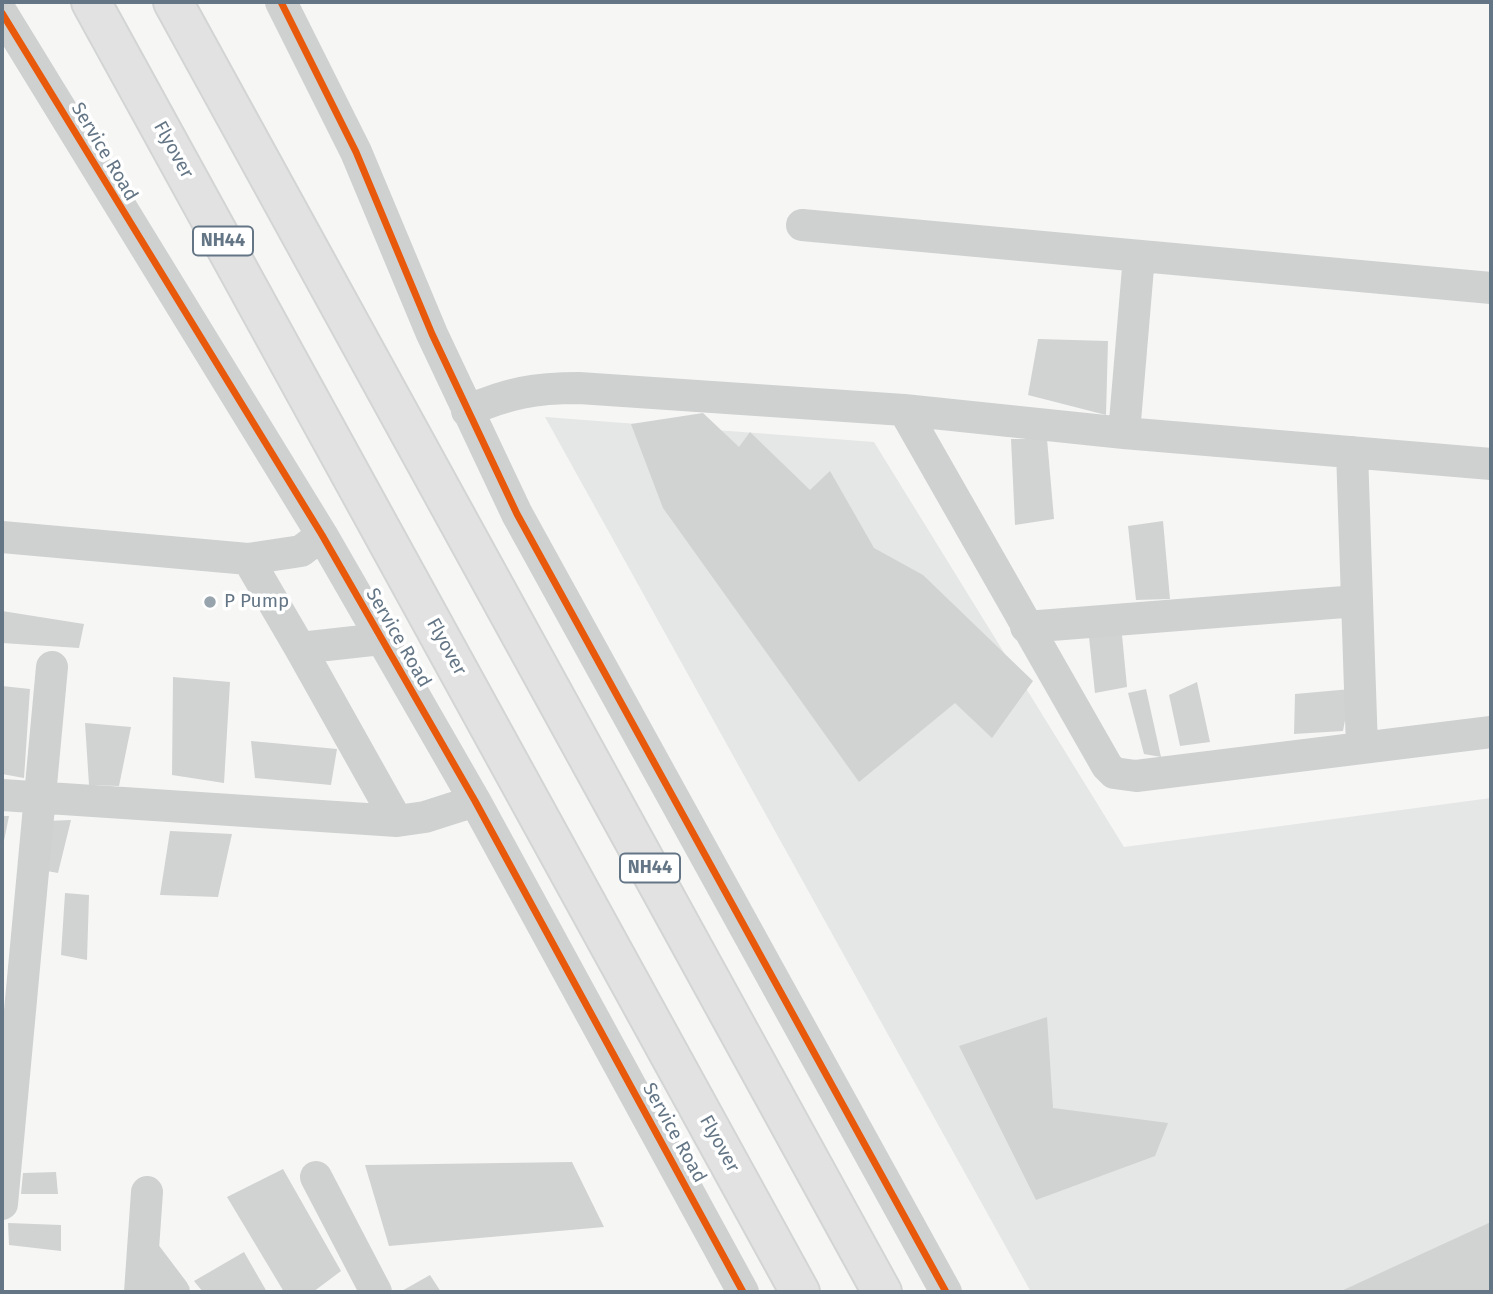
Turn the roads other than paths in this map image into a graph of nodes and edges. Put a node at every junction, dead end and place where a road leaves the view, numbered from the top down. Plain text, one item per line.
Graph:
1 (91, 2) edge
2 (173, 2) edge
3 (281, 2) edge
4 (2, 13) edge
5 (802, 225) dead end
6 (1139, 256) junction
7 (1491, 288) edge
8 (904, 410) junction
9 (467, 411) junction
10 (1124, 433) junction
11 (1352, 452) junction
12 (1491, 464) edge
13 (322, 535) junction
14 (2, 537) edge
15 (248, 559) junction
16 (1357, 601) junction
17 (1026, 627) junction
18 (381, 639) junction
19 (300, 648) junction
20 (52, 667) dead end
21 (1491, 732) edge
22 (1362, 748) junction
23 (2, 795) edge
24 (39, 798) junction
25 (475, 802) junction
26 (397, 821) junction
27 (316, 1177) dead end
28 (147, 1192) dead end
29 (2, 1204) edge
30 (143, 1251) junction
31 (140, 1292) edge
32 (174, 1292) edge
33 (376, 1292) edge
34 (743, 1292) edge
35 (800, 1292) edge
36 (882, 1292) edge
37 (946, 1292) edge

1 - 35 highway, Flyover / NH44
2 - 36 highway, NH44
3 - 9 street
4 - 13 street, Service Road
5 - 6 street
6 - 7 street
6 - 10 street
8 - 9 street
8 - 10 street
8 - 17 street
9 - 37 street
10 - 11 street
11 - 12 street
11 - 16 street
13 - 15 street
13 - 18 street, Service Road
14 - 15 street
15 - 19 street
16 - 17 street
16 - 22 street
17 - 22 street
18 - 19 street
18 - 25 street, Service Road
19 - 26 street
20 - 24 street
21 - 22 street
23 - 24 street
24 - 26 street
24 - 29 street
25 - 26 street
25 - 34 street, Service Road
27 - 33 street
28 - 30 street
30 - 31 street
30 - 32 street

